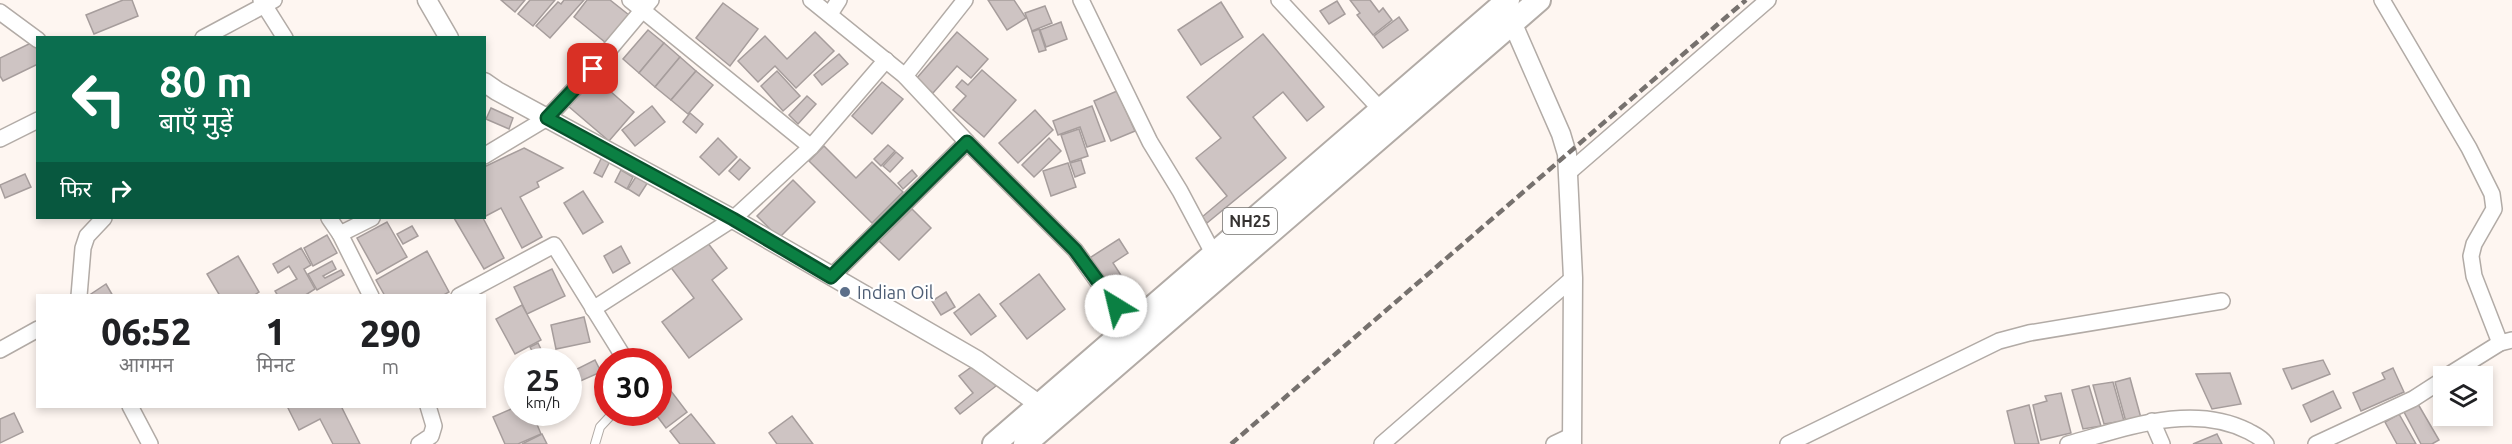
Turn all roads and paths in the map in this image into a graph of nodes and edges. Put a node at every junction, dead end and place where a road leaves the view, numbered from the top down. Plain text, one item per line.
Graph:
1 (427, 0) edge
2 (630, 0) edge
3 (811, 0) edge
4 (839, 0) edge
5 (965, 0) edge
6 (1081, 0) edge
7 (1279, 0) edge
8 (1539, 0) edge
9 (1768, 0) edge
10 (267, 2) edge
11 (2389, 2) edge
12 (646, 6) edge
13 (1510, 11) edge
14 (0, 12) edge
15 (830, 14) junction
16 (207, 36) edge
17 (284, 36) edge
18 (446, 36) edge
19 (36, 39) edge
20 (886, 60) junction
21 (905, 76) junction
22 (486, 83) edge
23 (1380, 109) junction
24 (547, 118) junction
25 (36, 121) edge
26 (0, 139) edge
27 (967, 142) junction
28 (811, 147) junction
29 (486, 155) edge
30 (1568, 173) junction
31 (103, 219) edge
32 (330, 219) edge
33 (370, 219) edge
34 (733, 219) junction
35 (340, 234) junction
36 (1213, 253) junction
37 (831, 277) junction
38 (1574, 278) junction
39 (79, 294) edge
40 (371, 294) edge
41 (463, 294) edge
42 (2222, 301) dead end
43 (593, 309) junction
44 (1129, 325) junction
45 (36, 330) edge
46 (2506, 342) edge
47 (618, 348) edge
48 (0, 350) edge
49 (2465, 366) edge
50 (2433, 386) edge
51 (1040, 405) junction
52 (131, 408) edge
53 (429, 408) edge
54 (2152, 421) junction
55 (601, 426) edge
56 (1573, 439) edge
57 (150, 444) edge
58 (419, 444) edge
59 (595, 444) edge
60 (994, 444) edge
61 (1025, 444) edge
62 (1382, 444) edge
63 (1554, 444) edge
64 (1788, 444) edge
65 (2068, 444) edge
66 (2162, 444) edge
67 (2266, 444) edge
68 (2316, 444) edge

1 - 18 street
2 - 12 street
3 - 15 street
4 - 15 street
5 - 21 street
6 - 36 street
7 - 23 street
8 - 13 main road, NH25
9 - 30 street
10 - 16 street
10 - 17 street
11 - 46 street
12 - 24 street
12 - 28 street
13 - 23 main road, NH25
13 - 30 street
13 - 61 main road, NH25
14 - 19 street
15 - 20 street
20 - 21 street
20 - 28 street
21 - 27 street
22 - 24 street
23 - 36 main road, NH25
24 - 29 street
24 - 34 street
25 - 26 street
27 - 37 street
27 - 44 street
28 - 34 street
30 - 38 street
31 - 39 street
32 - 35 street
33 - 35 street
34 - 37 street
34 - 43 street
35 - 40 street
36 - 44 main road, NH25
37 - 51 street
38 - 56 street
38 - 62 street
41 - 43 street
42 - 64 street
43 - 47 street
44 - 51 main road, NH25
45 - 48 street
46 - 49 street
50 - 68 street
51 - 60 main road, NH25
52 - 57 street
53 - 58 street
54 - 65 street
54 - 66 street
54 - 67 street
55 - 59 lane
56 - 63 street

